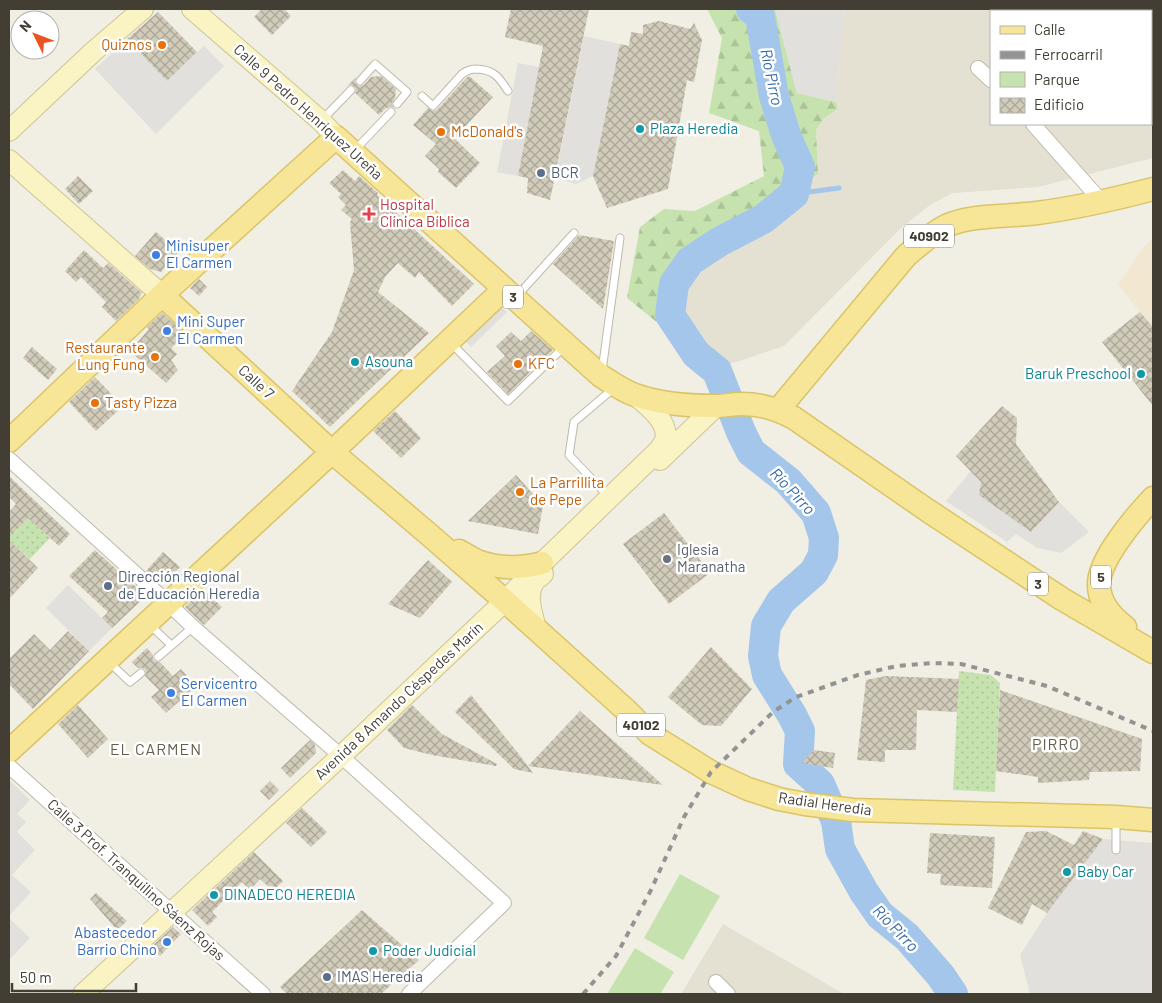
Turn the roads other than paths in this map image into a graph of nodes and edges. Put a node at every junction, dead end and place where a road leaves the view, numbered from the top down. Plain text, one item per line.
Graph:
1 (143, 9) edge
2 (192, 9) edge
3 (978, 68) dead end
4 (990, 79) edge
5 (360, 80) dead end
6 (351, 90) dead end
7 (508, 90) dead end
8 (422, 96) dead end
9 (397, 104) dead end
10 (390, 112) dead end
11 (1034, 125) edge
12 (328, 129) junction
13 (9, 131) edge
14 (353, 152) junction
15 (9, 160) edge
16 (1153, 189) edge
17 (1102, 202) junction
18 (574, 233) dead end
19 (620, 238) dead end
20 (510, 294) junction
21 (162, 295) junction
22 (449, 341) junction
23 (567, 345) junction
24 (617, 386) junction
25 (718, 406) junction
26 (778, 410) junction
27 (9, 441) edge
28 (332, 452) junction
29 (9, 459) edge
30 (610, 498) junction
31 (1153, 498) edge
32 (432, 536) junction
33 (542, 563) junction
34 (505, 601) junction
35 (168, 603) junction
36 (147, 623) junction
37 (193, 627) junction
38 (536, 629) junction
39 (171, 645) junction
40 (1153, 651) edge
41 (158, 657) dead end
42 (107, 660) junction
43 (141, 673) dead end
44 (9, 751) edge
45 (341, 756) junction
46 (9, 766) edge
47 (1116, 817) junction
48 (1153, 820) edge
49 (1116, 850) dead end
50 (172, 913) junction
51 (716, 982) dead end
52 (83, 994) edge
53 (262, 994) edge
54 (409, 994) edge
55 (728, 994) edge

1 - 13 street
2 - 12 street, Calle 9 Pedro Henríquez Ureña
3 - 4 street
5 - 9 lane
6 - 12 lane
7 - 8 lane
10 - 14 lane
11 - 17 street
12 - 14 main road, Calle 9 Pedro Henríquez Ureña / 3
12 - 21 main road
14 - 20 main road, Calle 9 Pedro Henríquez Ureña / 3
15 - 21 street, Calle 7
16 - 17 main road, 40902
17 - 26 main road, 40902
18 - 20 lane
19 - 24 lane
20 - 22 main road, 3
20 - 23 main road, Calle 9 Pedro Henríquez Ureña / 3
21 - 27 main road
21 - 28 main road, Calle 7
22 - 23 lane
22 - 28 main road, 3
23 - 24 main road, Calle 9 Pedro Henríquez Ureña / 3
24 - 25 main road, Calle 9 Pedro Henríquez Ureña / 3
24 - 30 lane
24 - 30 street, Avenida 8 Amando Céspedes Marín
25 - 26 main road, 3
25 - 38 street
26 - 40 main road, 3
28 - 32 main road, Calle 7
28 - 35 main road, 3
29 - 35 street
30 - 33 street, Avenida 8 Amando Céspedes Marín
31 - 40 main road, 5
32 - 33 main road
32 - 34 main road, Calle 7
33 - 34 street, Avenida 8 Amando Céspedes Marín
34 - 38 main road, Radial Heredia / 40102
34 - 45 street, Avenida 8 Amando Céspedes Marín
35 - 36 main road, 3
35 - 37 street
36 - 39 lane
36 - 42 main road, 3
37 - 39 lane
37 - 45 street
38 - 47 main road, Radial Heredia / 40102
39 - 41 lane
42 - 43 lane
42 - 44 main road, 3
45 - 50 street, Avenida 8 Amando Céspedes Marín
45 - 54 street
46 - 50 street, Calle 3 Prof. Tranquilino Sáenz Rojas
47 - 48 main road, Radial Heredia / 40102
47 - 49 lane
50 - 52 street, Avenida 8 Amando Céspedes Marín
50 - 53 street, Calle 3 Prof. Tranquilino Sáenz Rojas
51 - 55 street

